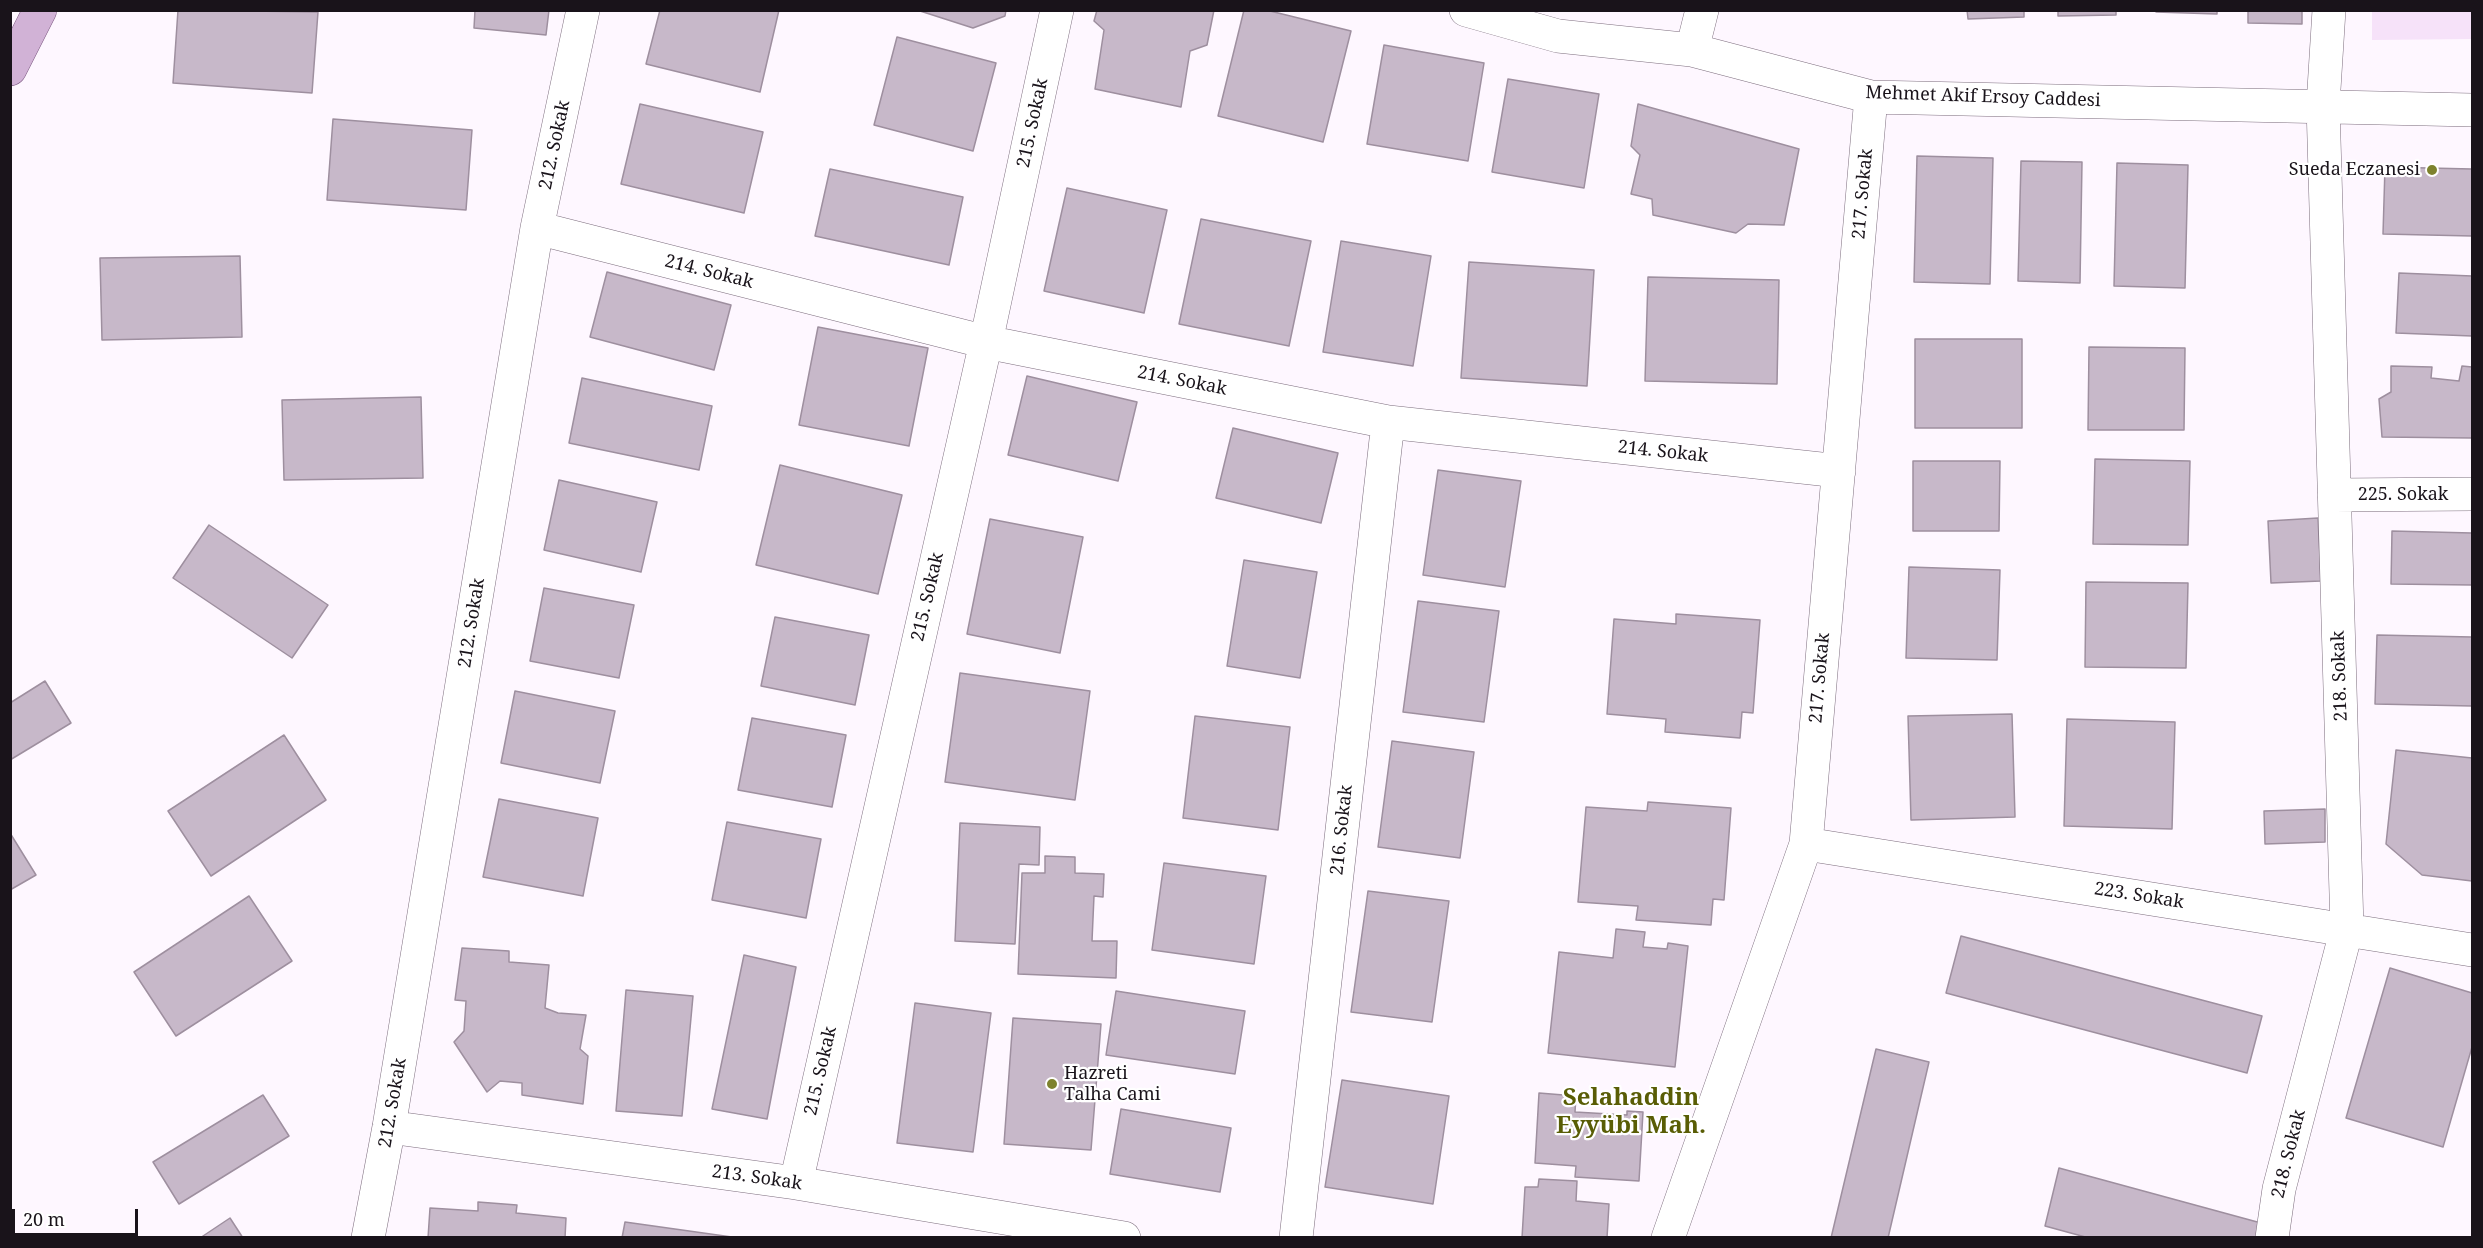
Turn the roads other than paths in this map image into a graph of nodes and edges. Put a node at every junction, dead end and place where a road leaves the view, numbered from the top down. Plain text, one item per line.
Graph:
1 (13, 10) edge
2 (40, 10) edge
3 (583, 10) edge
4 (1057, 10) edge
5 (1466, 10) edge
6 (1702, 10) edge
7 (2329, 10) edge
8 (10, 21) edge
9 (1692, 50) junction
10 (10, 69) edge
11 (1872, 97) junction
12 (2323, 105) junction
13 (2472, 110) edge
14 (537, 228) junction
15 (986, 342) junction
16 (1388, 422) junction
17 (1839, 471) junction
18 (2334, 495) junction
19 (2472, 495) edge
20 (1806, 844) junction
21 (2347, 928) junction
22 (2472, 950) edge
23 (389, 1127) junction
24 (796, 1183) junction
25 (368, 1238) edge
26 (1124, 1238) edge
27 (1296, 1238) edge
28 (1668, 1238) edge
29 (2272, 1238) edge

1 - 8 main road
2 - 10 main road
3 - 14 street, 212. Sokak
4 - 15 street, 215. Sokak
5 - 9 street, Mehmet Akif Ersoy Caddesi
6 - 9 street
7 - 12 street, 218. Sokak
9 - 11 street, Mehmet Akif Ersoy Caddesi
11 - 12 street, Mehmet Akif Ersoy Caddesi
11 - 17 street, 217. Sokak
12 - 13 street, Mehmet Akif Ersoy Caddesi
12 - 18 street, 218. Sokak
14 - 15 street, 214. Sokak
14 - 23 street, 212. Sokak
15 - 16 street, 214. Sokak
15 - 24 street, 215. Sokak
16 - 17 street, 214. Sokak
16 - 27 street, 216. Sokak
17 - 20 street, 217. Sokak
18 - 19 street, 225. Sokak
18 - 21 street, 218. Sokak
20 - 21 street, 223. Sokak
20 - 28 street, 217. Sokak
21 - 22 street, 223. Sokak
21 - 29 street, 218. Sokak
23 - 24 street, 213. Sokak
23 - 25 street, 212. Sokak
24 - 26 street, 213. Sokak

